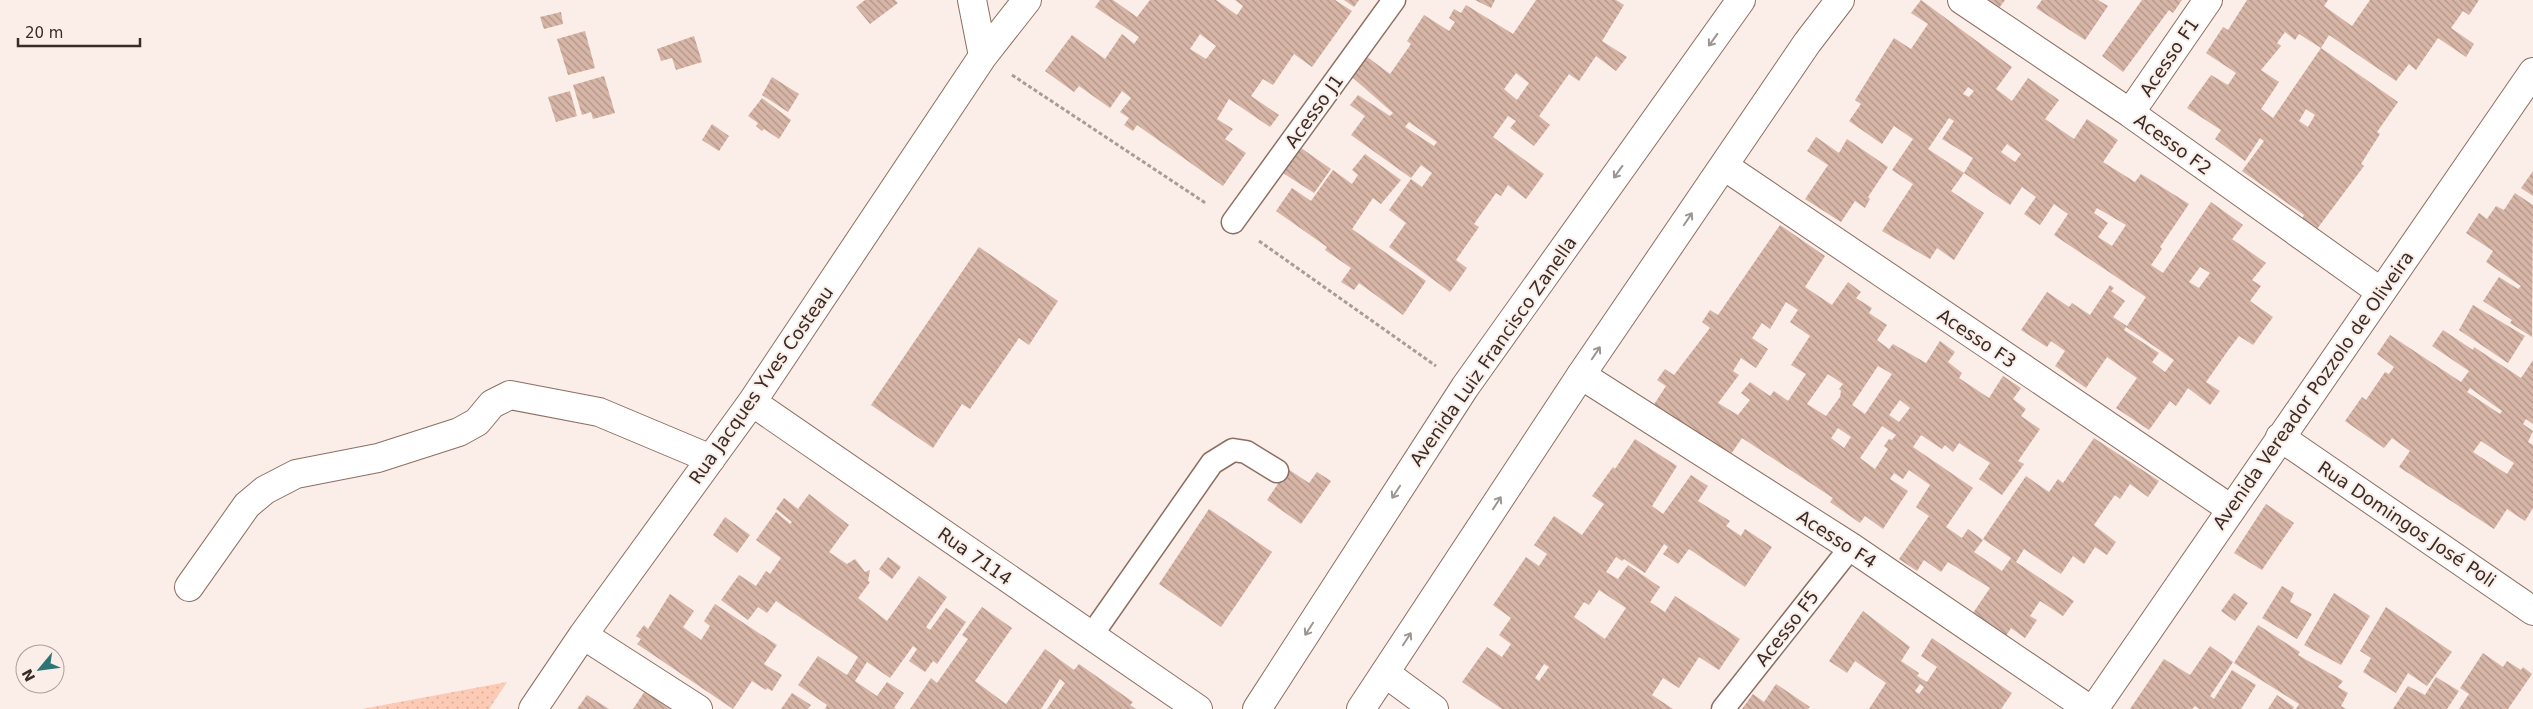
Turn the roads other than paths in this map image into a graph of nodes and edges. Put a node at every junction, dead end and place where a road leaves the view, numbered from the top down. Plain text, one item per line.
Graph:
1 (972, 0) edge
2 (1394, 0) edge
3 (1741, 0) edge
4 (1840, 0) edge
5 (1962, 0) edge
6 (2208, 0) edge
7 (1024, 3) edge
8 (983, 56) junction
9 (2533, 72) edge
10 (2130, 113) junction
11 (1724, 166) junction
12 (1233, 222) dead end
13 (2381, 292) junction
14 (1581, 375) junction
15 (752, 402) junction
16 (2280, 438) junction
17 (711, 459) junction
18 (1277, 471) dead end
19 (2231, 509) junction
20 (1851, 547) junction
21 (190, 587) dead end
22 (2530, 602) edge
23 (583, 635) junction
24 (1091, 636) junction
25 (1385, 673) junction
26 (533, 709) edge
27 (698, 709) edge
28 (1198, 709) edge
29 (1257, 709) edge
30 (1361, 709) edge
31 (1434, 709) edge
32 (1723, 709) edge
33 (2089, 709) edge
34 (2094, 709) edge

1 - 8 street
2 - 12 lane, Acesso J1
3 -> 29 street, Avenida Luiz Francisco Zanella
4 - 11 street
5 - 10 street, Acesso F2
6 - 10 street, Acesso F1
7 - 8 street, Rua Jacques Yves Costeau
8 - 15 street, Rua Jacques Yves Costeau
9 - 13 street, Avenida Vereador Pozzolo de Oliveira
10 - 13 street, Acesso F2
14 -> 11 street
11 - 19 street, Acesso F3
13 - 16 street, Avenida Vereador Pozzolo de Oliveira
14 - 20 street, Acesso F4
25 -> 14 street
15 - 17 street, Rua Jacques Yves Costeau
15 - 24 street, Rua 7114
16 - 19 street, Avenida Vereador Pozzolo de Oliveira
16 - 22 street, Rua Domingos José Poli
17 - 21 street
17 - 23 street, Rua Jacques Yves Costeau
18 - 24 lane
19 - 34 street, Avenida Vereador Pozzolo de Oliveira
20 - 32 lane, Acesso F5
20 - 33 street, Acesso F4
23 - 26 street, Rua Jacques Yves Costeau
23 - 27 street
24 - 28 street, Rua 7114
25 - 30 street
25 - 31 street

